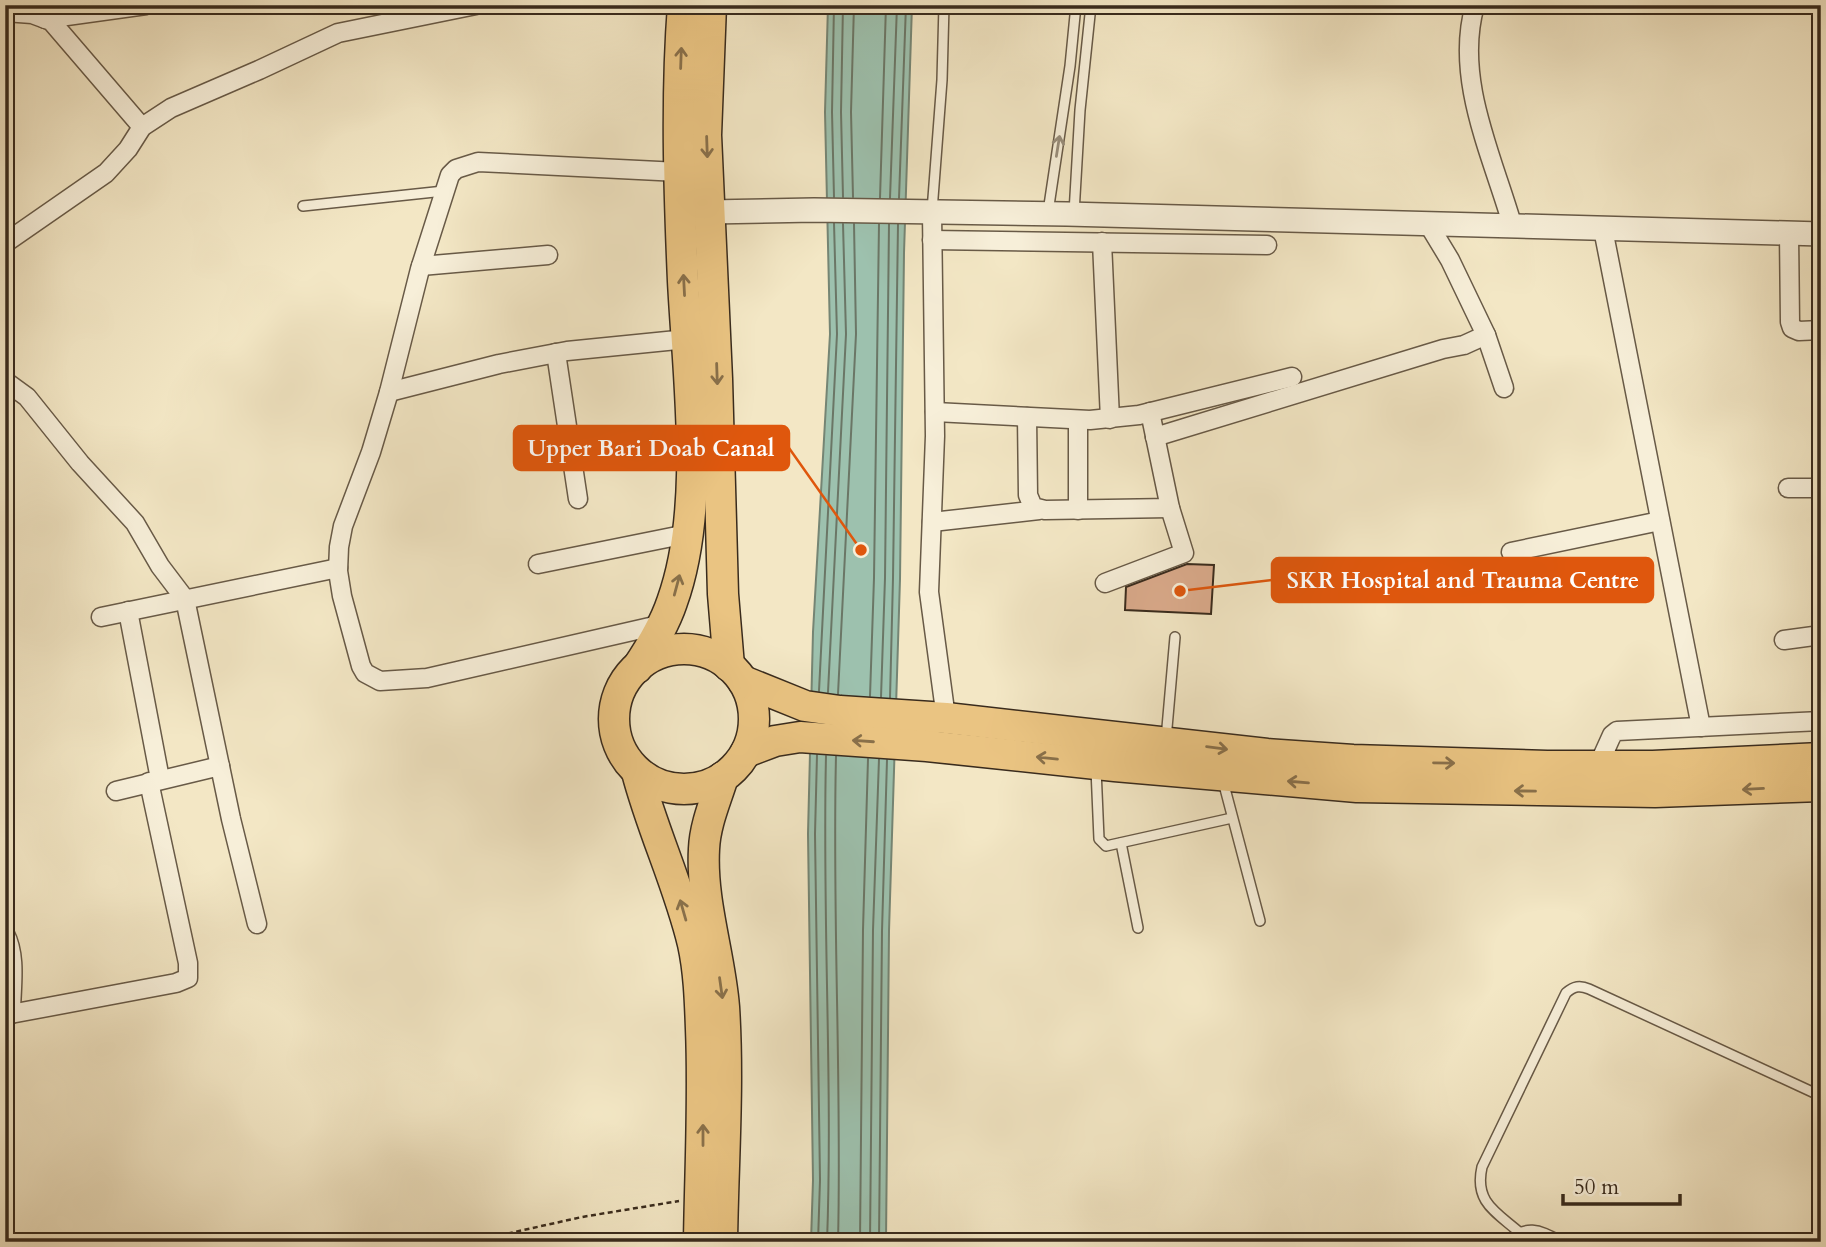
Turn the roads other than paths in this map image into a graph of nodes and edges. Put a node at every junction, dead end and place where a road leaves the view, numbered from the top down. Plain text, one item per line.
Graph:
1 (146, 5) edge
2 (476, 5) edge
3 (683, 5) edge
4 (711, 5) edge
5 (944, 5) edge
6 (1076, 5) edge
7 (1091, 5) edge
8 (1475, 5) edge
9 (418, 11) edge
10 (5, 12) edge
11 (45, 19) junction
12 (142, 127) junction
13 (679, 172) junction
14 (444, 191) junction
15 (303, 206) dead end
16 (709, 212) junction
17 (923, 213) junction
18 (1048, 213) junction
19 (1074, 214) junction
20 (1427, 222) junction
21 (1512, 224) junction
22 (1603, 229) junction
23 (1789, 233) junction
24 (1821, 234) edge
25 (932, 240) junction
26 (1102, 242) junction
27 (5, 243) edge
28 (1267, 245) dead end
29 (548, 255) dead end
30 (421, 266) junction
31 (1821, 331) edge
32 (1486, 335) junction
33 (687, 339) junction
34 (556, 353) junction
35 (1292, 377) dead end
36 (5, 381) edge
37 (1504, 388) dead end
38 (389, 392) junction
39 (935, 412) junction
40 (1150, 412) junction
41 (1027, 417) junction
42 (1110, 419) junction
43 (1079, 420) junction
44 (1155, 437) junction
45 (1788, 488) dead end
46 (1821, 488) edge
47 (578, 499) dead end
48 (1170, 508) junction
49 (1039, 509) junction
50 (1078, 510) junction
51 (1660, 521) junction
52 (932, 522) junction
53 (687, 534) junction
54 (1511, 552) dead end
55 (538, 564) dead end
56 (338, 568) junction
57 (1105, 583) dead end
58 (185, 599) junction
59 (128, 611) junction
60 (101, 617) dead end
61 (663, 624) junction
62 (1821, 635) edge
63 (1175, 637) dead end
64 (1784, 640) dead end
65 (637, 668) junction
66 (736, 673) junction
67 (1821, 721) edge
68 (934, 727) junction
69 (1700, 727) junction
70 (1166, 741) junction
71 (746, 752) junction
72 (1821, 758) edge
73 (1096, 764) junction
74 (220, 766) junction
75 (1598, 766) junction
76 (637, 772) junction
77 (1221, 776) junction
78 (723, 777) junction
79 (155, 781) junction
80 (1821, 786) edge
81 (116, 791) dead end
82 (1232, 818) junction
83 (1121, 843) junction
84 (1260, 921) dead end
85 (257, 924) dead end
86 (1138, 928) dead end
87 (5, 934) edge
88 (8, 1014) edge
89 (1821, 1096) edge
90 (1519, 1232) junction
91 (699, 1242) edge
92 (722, 1242) edge
93 (1505, 1242) edge
94 (1563, 1242) edge

1 - 11 street
2 - 9 street
13 -> 3 highway
4 -> 16 highway
5 - 17 lane
18 -> 6 lane
7 - 19 lane
8 - 21 street
9 - 12 street
10 - 11 street
11 - 12 street
12 - 27 street
13 - 14 street
33 -> 13 highway
14 - 15 lane
14 - 30 street
16 - 17 street
16 -> 66 highway
17 - 18 street
17 - 25 street
18 - 19 street
19 - 20 street
20 - 21 street
20 - 32 street
21 - 22 street
22 - 23 street
22 - 51 street
23 - 24 street
23 - 31 street
25 - 26 street
25 - 39 street
26 - 28 street
26 - 42 street
29 - 30 street
30 - 38 street
32 - 37 street
32 - 44 street
33 - 34 street
33 - 53 highway
34 - 38 street
34 - 47 street
35 - 40 street
36 - 58 street
38 - 56 street
39 - 41 street
39 - 52 street
40 - 42 street
40 - 44 street
41 - 43 street
41 - 49 street
42 - 43 street
43 - 50 street
44 - 48 street
45 - 46 street
48 - 50 street
48 - 57 street
49 - 50 street
49 - 52 street
51 - 54 street
51 - 69 street
52 - 68 street
53 - 55 street
61 -> 53 highway
56 - 58 street
56 - 61 street
58 - 59 street
58 - 74 street
59 - 60 street
59 - 79 street
61 - 65 highway
62 - 64 street
63 - 70 lane
65 - 66 highway
65 - 76 highway
66 - 68 highway
66 - 71 highway
67 - 69 street
68 - 70 highway
68 -> 71 highway
73 -> 68 highway
69 - 75 street
70 -> 75 highway
71 - 78 highway
72 - 75 highway
73 - 77 highway
73 - 83 lane
74 - 79 street
74 - 85 street
76 - 78 highway
91 -> 76 highway
80 -> 77 highway
77 - 82 lane
78 -> 92 highway
79 - 81 street
79 - 88 street
82 - 83 lane
82 - 84 lane
83 - 86 lane
87 - 88 street
89 - 90 lane
90 - 93 lane
90 - 94 lane

